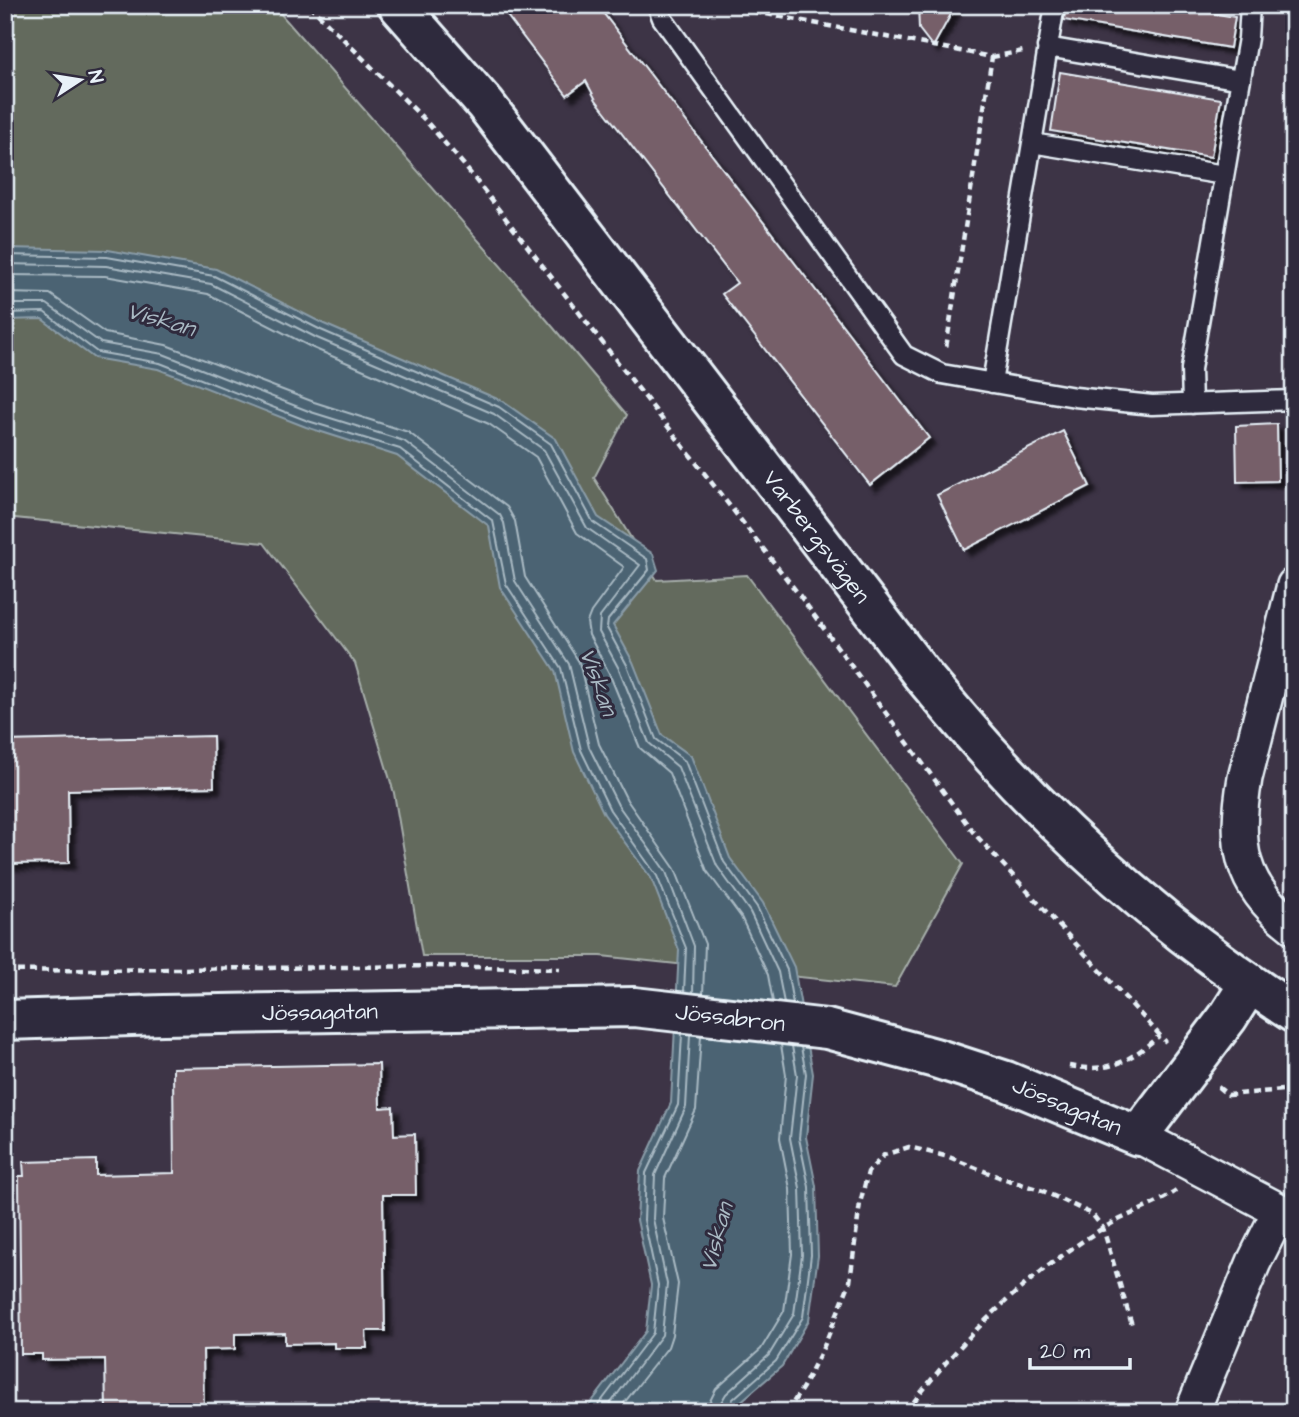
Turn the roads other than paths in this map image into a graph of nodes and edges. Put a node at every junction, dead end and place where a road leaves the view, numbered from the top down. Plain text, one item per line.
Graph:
1 (398, 5) edge
2 (657, 5) edge
3 (1055, 5) edge
4 (1250, 5) edge
5 (1048, 47) junction
6 (1241, 80) junction
7 (1032, 143) junction
8 (1224, 175) junction
9 (992, 383) junction
10 (1294, 400) edge
11 (1192, 404) junction
12 (1294, 585) edge
13 (1294, 927) edge
14 (1249, 984) junction
15 (634, 1007) joint
16 (1294, 1013) edge
17 (5, 1020) edge
18 (827, 1029) joint
19 (1138, 1136) junction
20 (1286, 1215) edge
21 (1192, 1412) edge

1 - 14 main road, Varbergsvägen
2 - 9 lane
3 - 5 lane
4 - 6 lane
5 - 6 lane
5 - 7 lane
6 - 8 lane
7 - 8 lane
7 - 9 lane
8 - 11 lane
9 - 11 lane
10 - 11 lane
12 - 13 street
14 - 16 main road, Varbergsvägen
14 - 19 main road
15 - 17 main road, Jössagatan
15 - 18 main road, Jössabron
18 - 19 main road, Jössagatan
19 - 20 street, Jössagatan
20 - 21 street

